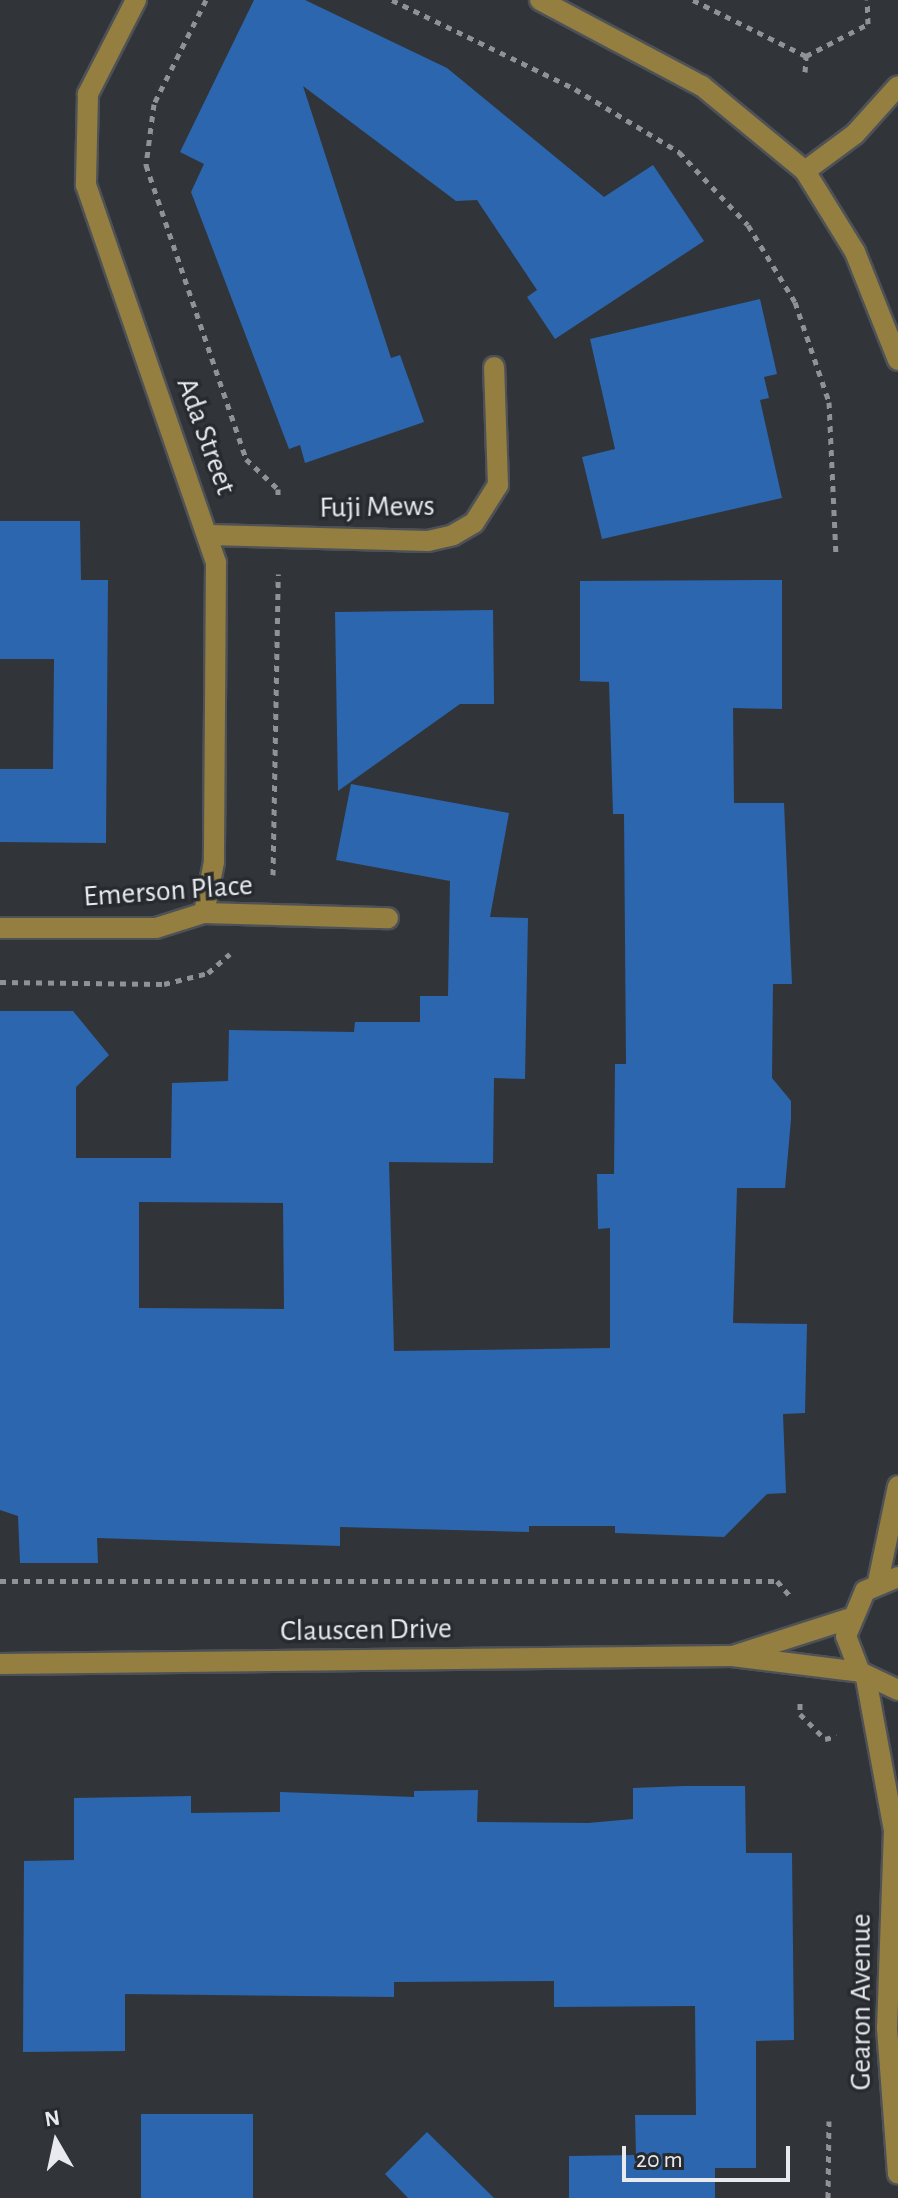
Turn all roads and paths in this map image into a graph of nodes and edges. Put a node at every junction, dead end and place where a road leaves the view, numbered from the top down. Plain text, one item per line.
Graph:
1 (136, 0) edge
2 (206, 0) edge
3 (392, 0) edge
4 (540, 0) edge
5 (693, 0) edge
6 (867, 0) edge
7 (806, 56) junction
8 (805, 72) dead end
9 (898, 86) edge
10 (805, 171) junction
11 (898, 360) edge
12 (494, 367) dead end
13 (279, 511) dead end
14 (210, 535) junction
15 (836, 555) dead end
16 (278, 569) dead end
17 (272, 881) dead end
18 (204, 913) junction
19 (388, 918) dead end
20 (0, 928) edge
21 (237, 945) dead end
22 (0, 982) edge
23 (898, 1486) edge
24 (888, 1579) edge
25 (0, 1581) edge
26 (800, 1607) dead end
27 (848, 1619) junction
28 (732, 1656) junction
29 (0, 1664) edge
30 (863, 1675) junction
31 (898, 1690) edge
32 (800, 1698) dead end
33 (850, 1734) dead end
34 (896, 1824) edge
35 (829, 2121) dead end
36 (898, 2174) edge
37 (828, 2198) edge

1 - 14 street, Ada Street
2 - 13 path
3 - 15 path
4 - 10 street
5 - 7 path
6 - 7 path
7 - 8 path
9 - 10 street
10 - 11 street
12 - 14 street, Fuji Mews
14 - 18 street, Ada Street
16 - 17 path
18 - 19 street, Emerson Place
18 - 20 street, Emerson Place
21 - 22 path
23 - 24 street
24 - 27 street
25 - 26 path
27 - 28 street, Clauscen Drive
27 - 30 street, Gearon Avenue
28 - 29 street, Clauscen Drive
28 - 30 street, Clauscen Drive
30 - 31 street, Clauscen Drive
30 - 34 street, Gearon Avenue
32 - 33 path
34 - 36 street, Gearon Avenue
35 - 37 path

